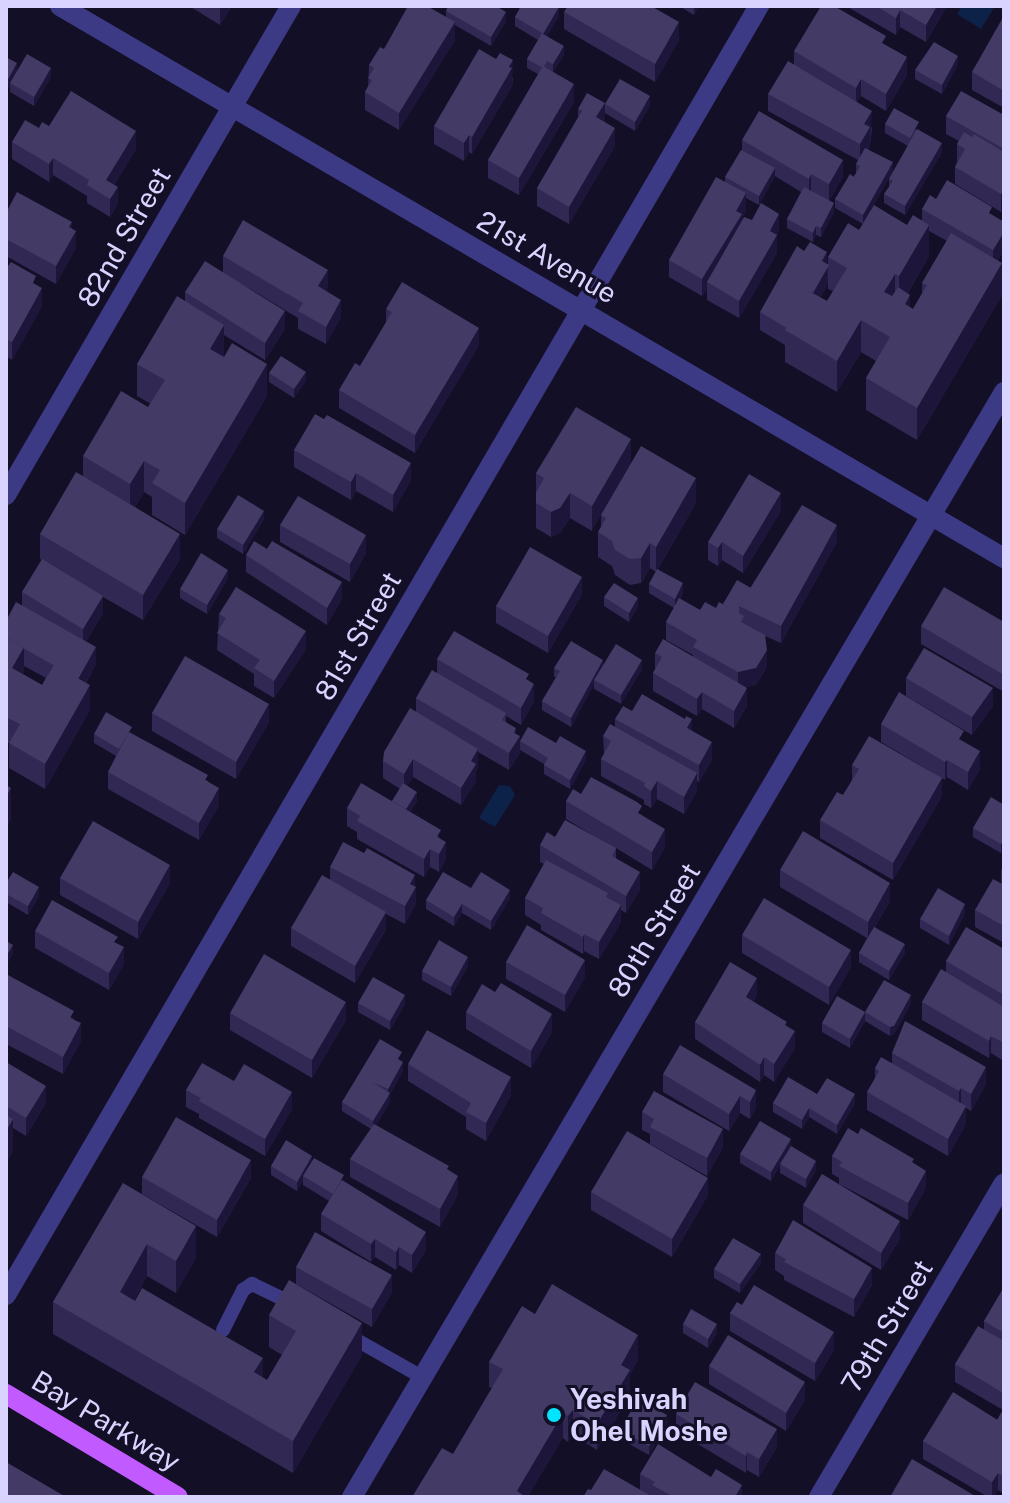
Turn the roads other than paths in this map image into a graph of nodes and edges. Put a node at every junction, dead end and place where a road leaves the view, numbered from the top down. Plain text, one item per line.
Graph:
1 (60, 6) edge
2 (291, 6) edge
3 (759, 6) edge
4 (233, 105) junction
5 (581, 309) junction
6 (1004, 392) edge
7 (6, 495) edge
8 (932, 515) junction
9 (1004, 558) edge
10 (1004, 1183) edge
11 (6, 1295) edge
12 (310, 1314) edge
13 (336, 1329) edge
14 (223, 1330) dead end
15 (422, 1377) junction
16 (6, 1394) edge
17 (178, 1497) edge
18 (352, 1497) edge
19 (819, 1497) edge

1 - 4 street, 21st Avenue
2 - 4 street, 82nd Street
3 - 5 street, 81st Street
4 - 5 street, 21st Avenue
4 - 7 street, 82nd Street
5 - 8 street, 21st Avenue
5 - 11 street, 81st Street
6 - 8 street, 80th Street
8 - 9 street, 21st Avenue
8 - 15 street, 80th Street
10 - 19 street, 79th Street
12 - 14 lane
13 - 15 lane
15 - 18 street, 80th Street
16 - 17 main road, Bay Parkway

